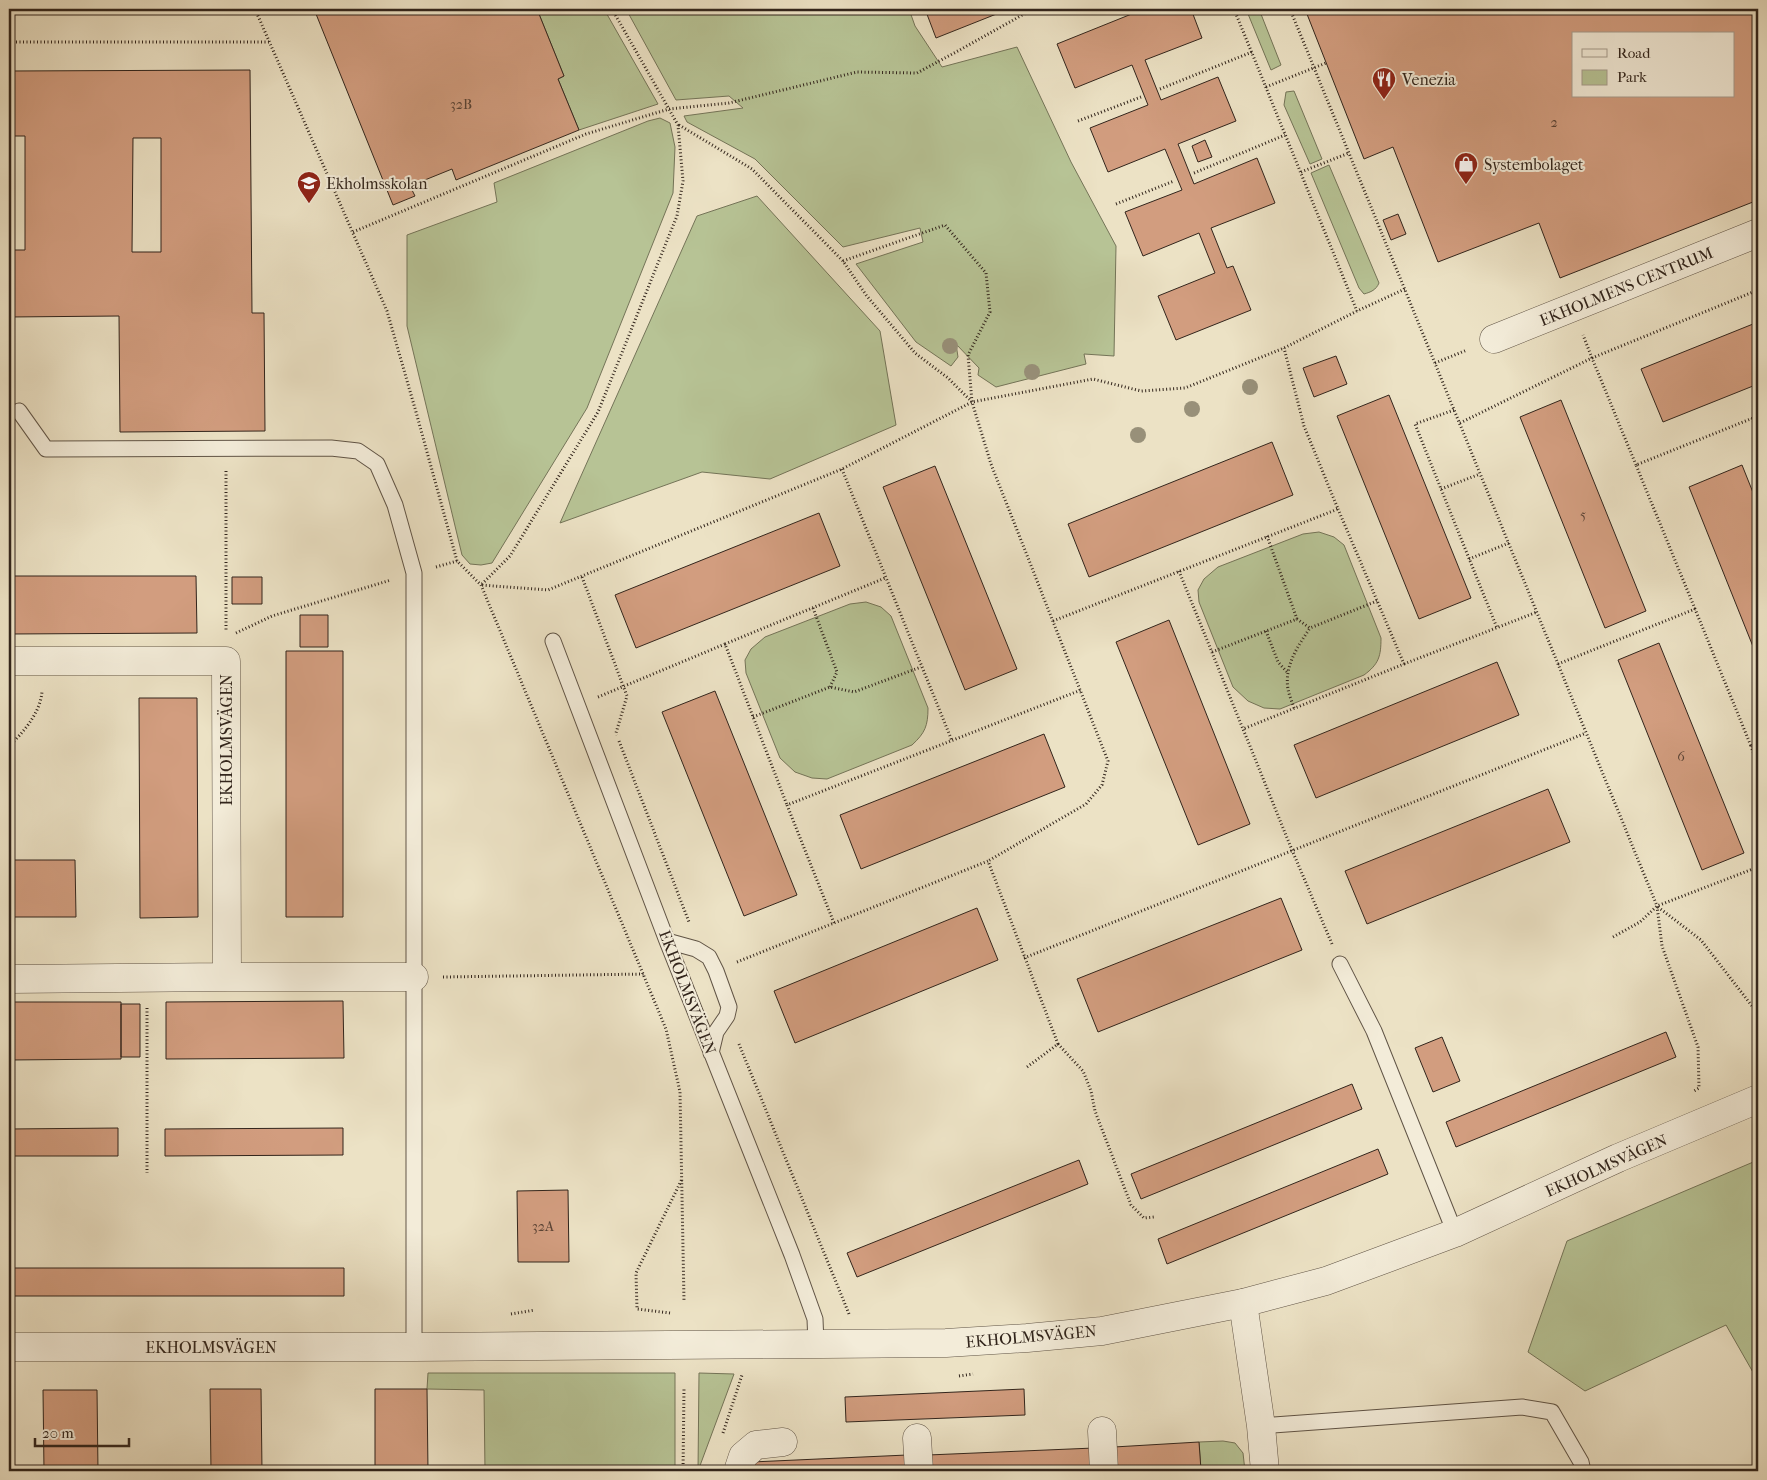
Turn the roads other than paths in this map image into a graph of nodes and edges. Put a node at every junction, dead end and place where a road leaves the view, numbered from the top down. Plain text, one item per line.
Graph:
1 (1758, 233) edge
2 (1494, 339) dead end
3 (19, 411) dead end
4 (553, 641) dead end
5 (9, 661) edge
6 (668, 942) junction
7 (1340, 964) road end
8 (227, 976) junction
9 (414, 977) junction
10 (9, 979) edge
11 (711, 1053) junction
12 (1758, 1099) edge
13 (1455, 1233) junction
14 (1244, 1304) junction
15 (816, 1344) junction
16 (9, 1347) edge
17 (414, 1347) junction
18 (1261, 1426) junction
19 (1102, 1431) dead end
20 (917, 1438) dead end
21 (783, 1442) dead end
22 (738, 1471) edge
23 (919, 1471) edge
24 (1104, 1471) edge
25 (1265, 1471) edge
26 (1583, 1471) edge

1 - 2 street, EKHOLMENS CENTRUM
3 - 9 lane
4 - 6 lane, EKHOLMSVÄGEN
5 - 8 street, EKHOLMSVÄGEN
6 - 11 lane, EKHOLMSVÄGEN
6 - 11 lane
7 - 13 lane
8 - 9 street
8 - 10 street
9 - 17 lane
11 - 15 lane, EKHOLMSVÄGEN
12 - 13 street, EKHOLMSVÄGEN
13 - 14 street, EKHOLMSVÄGEN
14 - 15 street, EKHOLMSVÄGEN
14 - 18 street
15 - 17 street, EKHOLMSVÄGEN
16 - 17 street, EKHOLMSVÄGEN
18 - 25 street
18 - 26 lane
19 - 24 street
20 - 23 street
21 - 22 street

